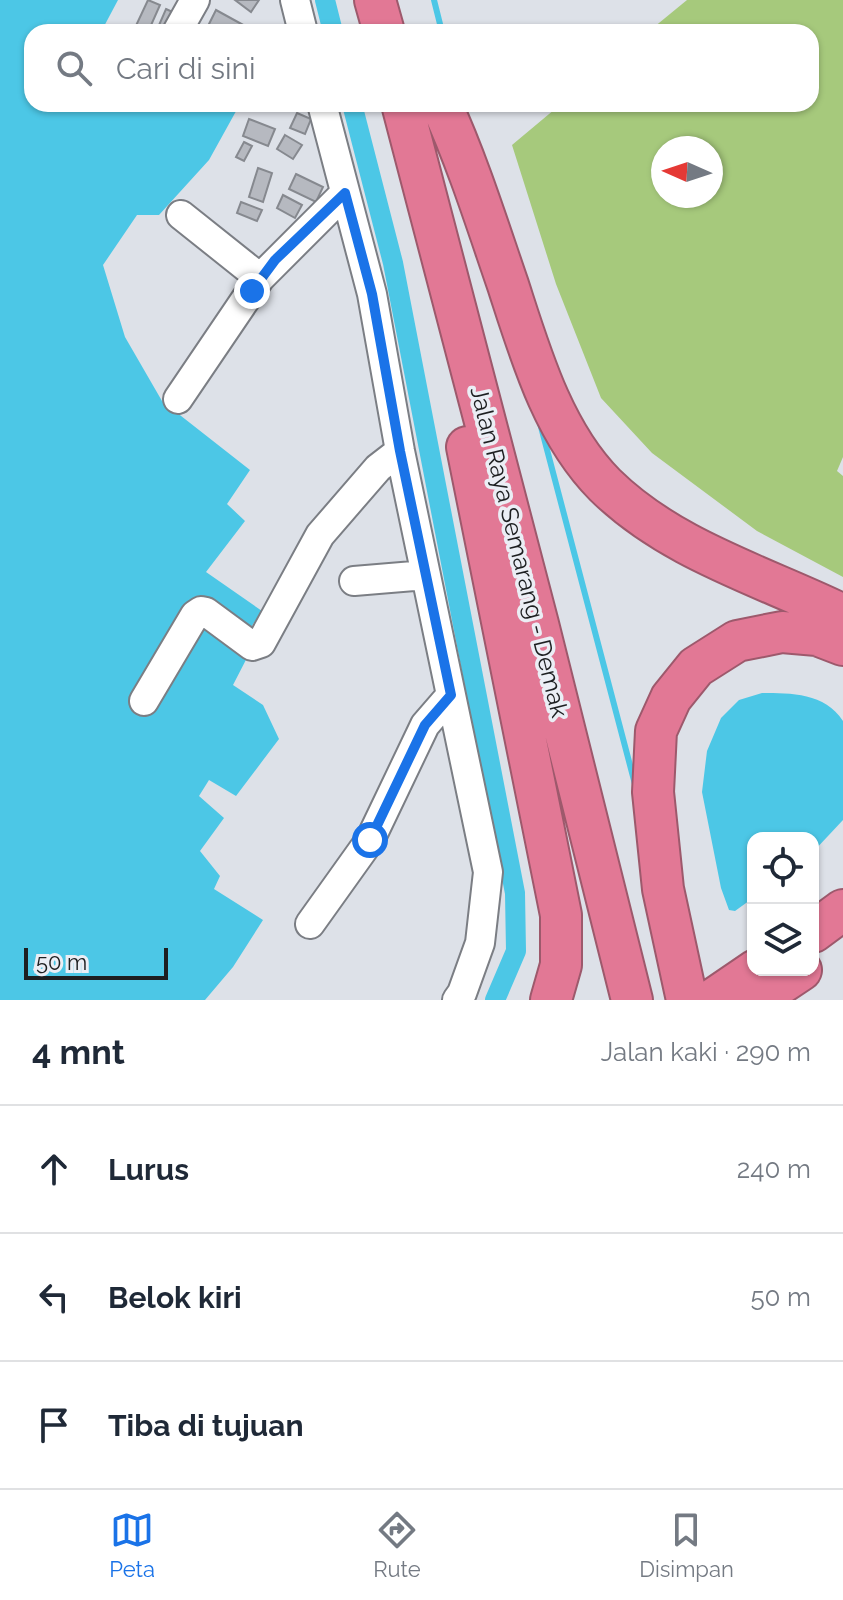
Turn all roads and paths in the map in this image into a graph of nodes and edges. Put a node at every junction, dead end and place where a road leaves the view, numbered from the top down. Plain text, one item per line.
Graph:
1 (195, 0) edge
2 (295, 0) edge
3 (375, 0) edge
4 (400, 0) edge
5 (182, 24) edge
6 (301, 24) edge
7 (382, 24) edge
8 (407, 24) edge
9 (324, 112) edge
10 (413, 112) edge
11 (445, 112) edge
12 (345, 193) junction
13 (181, 215) dead end
14 (260, 278) junction
15 (178, 399) dead end
16 (400, 451) junction
17 (426, 575) junction
18 (354, 581) dead end
19 (843, 615) edge
20 (843, 645) edge
21 (451, 695) junction
22 (144, 701) dead end
23 (843, 910) edge
24 (310, 924) dead end
25 (819, 928) edge
26 (843, 942) edge
27 (819, 958) edge
28 (747, 976) edge
29 (792, 976) edge
30 (457, 1000) edge
31 (551, 1000) edge
32 (632, 1000) edge
33 (657, 1000) edge
34 (687, 1000) edge
35 (712, 1000) edge
36 (756, 1000) edge

1 - 5 street
2 - 6 street
3 - 7 highway
4 - 8 highway
9 - 12 street
10 - 31 highway
10 - 32 highway, Jalan Raya Semarang - Demak
10 - 33 highway, Jalan Raya Semarang - Demak
11 - 19 highway
12 - 14 street
12 - 16 street
13 - 14 street
14 - 15 street
16 - 17 street
16 - 22 street
17 - 18 street
17 - 21 street
20 - 34 highway
21 - 24 street
21 - 30 street
23 - 25 highway
26 - 27 highway
28 - 35 highway
29 - 36 highway

